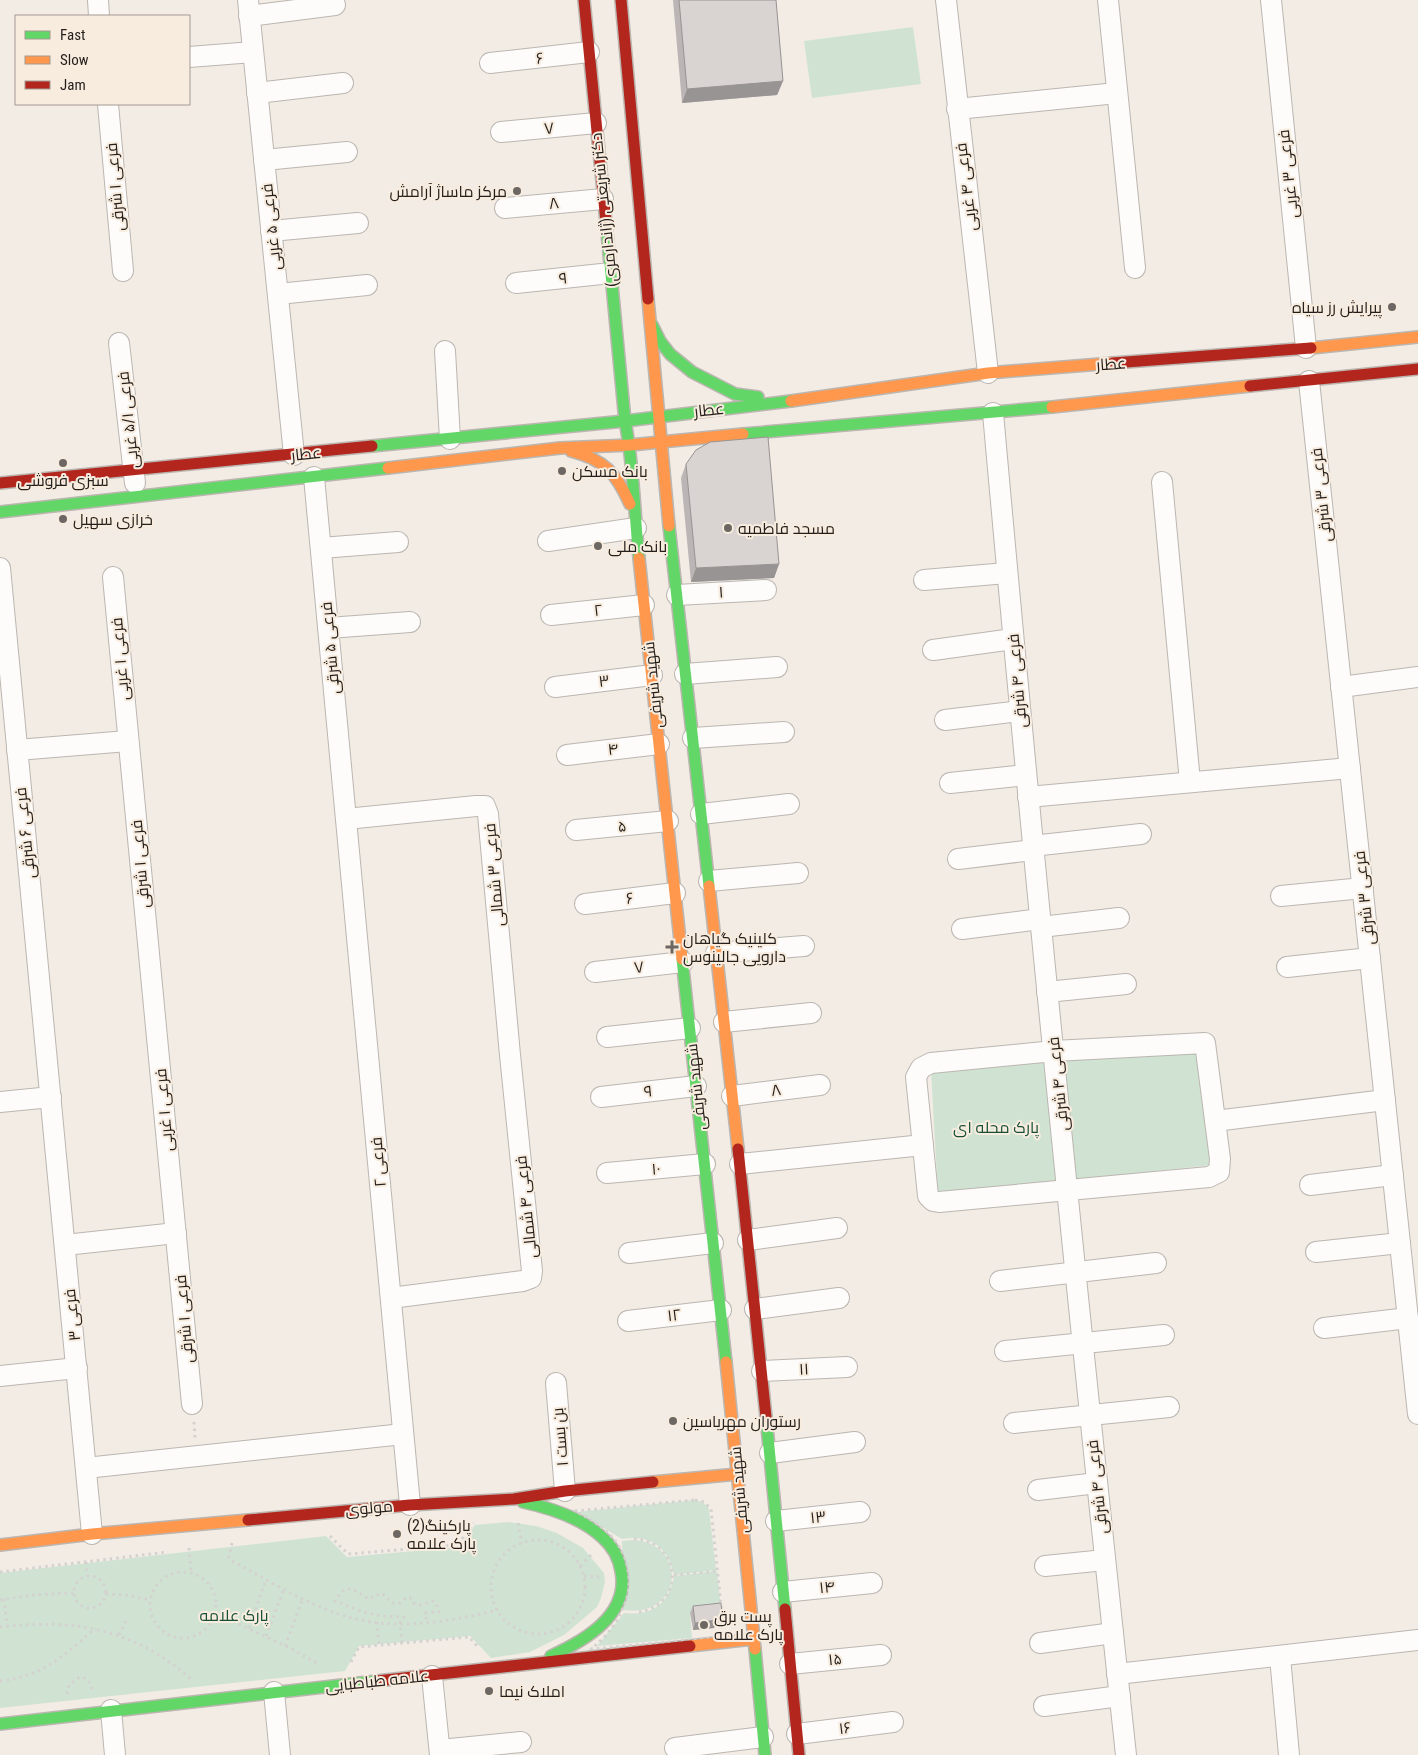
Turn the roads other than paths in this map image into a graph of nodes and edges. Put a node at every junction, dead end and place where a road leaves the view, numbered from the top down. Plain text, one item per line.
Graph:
1 (98, 0) edge
2 (584, 0) edge
3 (621, 0) edge
4 (946, 0) edge
5 (1108, 0) edge
6 (1270, 0) edge
7 (336, 5) dead end
8 (248, 8) edge
9 (99, 15) edge
10 (253, 52) junction
11 (589, 52) junction
12 (190, 57) edge
13 (490, 63) dead end
14 (343, 83) dead end
15 (1117, 92) junction
16 (257, 93) junction
17 (108, 105) edge
18 (957, 109) junction
19 (596, 123) junction
20 (501, 132) dead end
21 (347, 152) dead end
22 (264, 160) junction
23 (603, 199) junction
24 (505, 208) dead end
25 (358, 223) dead end
26 (271, 230) junction
27 (612, 260) junction
28 (1134, 268) dead end
29 (123, 271) dead end
30 (516, 283) dead end
31 (367, 285) dead end
32 (278, 294) junction
33 (649, 320) junction
34 (1418, 337) edge
35 (119, 344) dead end
36 (1306, 348) junction
37 (445, 351) dead end
38 (619, 364) junction
39 (1418, 369) edge
40 (988, 373) junction
41 (1309, 381) junction
42 (612, 394) dead end
43 (837, 395) junction
44 (993, 413) junction
45 (587, 414) dead end
46 (660, 415) junction
47 (625, 420) junction
48 (554, 428) junction
49 (450, 439) junction
50 (697, 439) junction
51 (662, 441) junction
52 (630, 445) junction
53 (560, 448) junction
54 (687, 453) dead end
55 (294, 455) junction
56 (677, 466) dead end
57 (134, 470) junction
58 (314, 477) junction
59 (1162, 482) dead end
60 (0, 483) edge
61 (666, 496) junction
62 (136, 497) junction
63 (0, 512) edge
64 (635, 521) junction
65 (548, 541) dead end
66 (398, 542) dead end
67 (321, 548) junction
68 (0, 568) edge
69 (1007, 573) junction
70 (113, 577) dead end
71 (924, 580) dead end
72 (766, 590) dead end
73 (677, 595) junction
74 (644, 605) junction
75 (551, 615) dead end
76 (410, 622) dead end
77 (328, 628) junction
78 (1013, 639) junction
79 (933, 650) dead end
80 (777, 667) dead end
81 (685, 674) junction
82 (652, 675) junction
83 (1418, 677) edge
84 (555, 687) dead end
85 (1341, 687) junction
86 (1020, 711) junction
87 (946, 720) dead end
88 (784, 732) dead end
89 (693, 738) junction
90 (128, 741) junction
91 (659, 744) junction
92 (17, 750) junction
93 (567, 754) dead end
94 (1350, 768) junction
95 (1026, 775) junction
96 (1190, 782) junction
97 (950, 783) dead end
98 (1028, 798) junction
99 (790, 804) dead end
100 (701, 814) junction
101 (346, 819) junction
102 (668, 821) junction
103 (576, 830) dead end
104 (1141, 834) dead end
105 (1033, 848) junction
106 (958, 859) dead end
107 (798, 873) dead end
108 (708, 881) junction
109 (1363, 888) junction
110 (675, 893) junction
111 (1281, 896) dead end
112 (585, 904) dead end
113 (1119, 918) dead end
114 (1040, 923) junction
115 (962, 929) dead end
116 (804, 946) dead end
117 (716, 953) junction
118 (1370, 958) junction
119 (683, 962) junction
120 (1288, 967) dead end
121 (596, 972) dead end
122 (1126, 984) dead end
123 (152, 987) joint
124 (1048, 992) junction
125 (811, 1014) dead end
126 (724, 1022) junction
127 (690, 1028) junction
128 (607, 1037) dead end
129 (1054, 1051) junction
130 (510, 1055) joint
131 (820, 1084) dead end
132 (696, 1086) junction
133 (732, 1096) junction
134 (51, 1097) junction
135 (601, 1097) dead end
136 (1385, 1100) junction
137 (0, 1102) edge
138 (1214, 1121) junction
139 (923, 1145) junction
140 (705, 1164) junction
141 (740, 1164) junction
142 (607, 1173) dead end
143 (1393, 1174) junction
144 (1310, 1186) dead end
145 (1069, 1190) junction
146 (836, 1228) dead end
147 (176, 1233) junction
148 (748, 1240) junction
149 (713, 1243) junction
150 (1400, 1243) junction
151 (65, 1245) junction
152 (1316, 1252) dead end
153 (629, 1253) dead end
154 (1156, 1263) dead end
155 (1076, 1272) junction
156 (1000, 1281) dead end
157 (391, 1298) junction
158 (839, 1298) dead end
159 (755, 1309) junction
160 (721, 1310) junction
161 (1408, 1318) junction
162 (628, 1321) dead end
163 (1324, 1328) dead end
164 (1164, 1335) dead end
165 (1083, 1343) junction
166 (1006, 1351) dead end
167 (847, 1367) dead end
168 (77, 1368) junction
169 (762, 1371) junction
170 (0, 1376) edge
171 (556, 1383) dead end
172 (192, 1404) road end
173 (1170, 1407) dead end
174 (1418, 1414) edge
175 (1090, 1415) junction
176 (1014, 1423) dead end
177 (403, 1434) junction
178 (855, 1442) dead end
179 (770, 1453) junction
180 (86, 1468) junction
181 (738, 1474) junction
182 (1097, 1483) junction
183 (1038, 1490) dead end
184 (564, 1491) junction
185 (512, 1499) junction
186 (410, 1504) junction
187 (860, 1512) dead end
188 (776, 1521) junction
189 (92, 1534) junction
190 (0, 1545) edge
191 (1105, 1560) junction
192 (1045, 1566) dead end
193 (872, 1582) dead end
194 (783, 1592) junction
195 (1113, 1633) junction
196 (753, 1639) junction
197 (1418, 1640) edge
198 (1040, 1642) dead end
199 (881, 1655) dead end
200 (1280, 1656) junction
201 (790, 1664) junction
202 (526, 1666) junction
203 (1117, 1674) junction
204 (432, 1676) junction
205 (274, 1692) junction
206 (1120, 1696) junction
207 (1044, 1706) dead end
208 (111, 1710) junction
209 (893, 1722) dead end
210 (0, 1724) edge
211 (797, 1734) junction
212 (521, 1742) dead end
213 (764, 1746) edge
214 (675, 1748) dead end
215 (440, 1753) edge
216 (115, 1755) edge
217 (280, 1755) edge
218 (799, 1755) edge
219 (1126, 1755) edge
220 (1289, 1755) edge

1 - 9 street
2 - 11 main road, دکتر شریعتی (ژاندارمری)
3 - 33 main road, دکتر شریعتی (ژاندارمری)
4 - 18 street, فرعی ۴ غربی
5 - 15 street
6 - 36 street, فرعی ۳ غربی
7 - 8 street
8 - 10 street, فرعی ۵ غربی
10 - 12 street
10 - 16 street, فرعی ۵ غربی
11 - 13 street, ۶
11 - 19 main road, دکتر شریعتی (ژاندارمری)
14 - 16 street
15 - 18 street
15 - 28 street
16 - 22 street, فرعی ۵ غربی
17 - 29 street, فرعی ۱ شرقی
18 - 40 street, فرعی ۴ غربی
19 - 20 street, ۷
19 - 23 main road, دکتر شریعتی (ژاندارمری)
21 - 22 street
22 - 26 street, فرعی ۵ غربی
23 - 24 street, ۸
23 - 27 main road, دکتر شریعتی (ژاندارمری)
25 - 26 street
26 - 32 street, فرعی ۵ غربی
27 - 30 street, ۹
27 - 38 main road, دکتر شریعتی (ژاندارمری)
31 - 32 street
32 - 55 street, فرعی ۵ غربی
33 - 43 main road
33 - 46 main road, دکتر شریعتی (ژاندارمری)
34 - 36 main road, عطار
35 - 57 street, فرعی ۵/۱ غربی
36 - 40 main road, عطار
37 - 49 street
38 - 42 main road
38 - 47 main road, دکتر شریعتی (ژاندارمری)
39 - 41 main road, عطار
40 - 43 main road, عطار
41 - 44 main road, عطار
41 - 85 street, فرعی ۳ شرقی
43 - 46 main road, عطار
44 - 50 main road, عطار
44 - 69 street, فرعی ۴ شرقی
45 - 48 main road
46 - 47 main road, عطار
46 - 51 main road, دکتر شریعتی (ژاندارمری)
47 - 48 main road, عطار
47 - 52 main road, شهید شریفی
48 - 49 main road, عطار
49 - 55 main road, عطار
50 - 51 main road, عطار
50 - 54 main road
51 - 52 main road, عطار
51 - 61 main road, شهید شریفی
52 - 53 main road, عطار
52 - 64 main road, شهید شریفی
53 - 58 main road, عطار
53 - 64 main road
55 - 57 main road, عطار
56 - 61 main road
57 - 60 main road, عطار
57 - 62 street, فرعی ۵/۱ غربی
58 - 62 main road, عطار
58 - 67 street, فرعی ۵ شرقی
59 - 96 street
61 - 73 main road, شهید شریفی
62 - 63 main road, عطار
64 - 65 street
64 - 74 main road, شهید شریفی
66 - 67 street
67 - 77 street, فرعی ۵ شرقی
68 - 92 street, فرعی ۶ شرقی
69 - 71 street
69 - 78 street, فرعی ۴ شرقی
70 - 90 street, فرعی ۱ غربی
72 - 73 street, ۱
73 - 81 main road, شهید شریفی
74 - 75 street, ۲
74 - 82 main road, شهید شریفی
76 - 77 street
77 - 101 street, فرعی ۵ شرقی
78 - 79 street
78 - 86 street, فرعی ۴ شرقی
80 - 81 street
81 - 89 main road, شهید شریفی
82 - 84 street, ۳
82 - 91 main road, شهید شریفی
83 - 85 street
85 - 94 street, فرعی ۳ شرقی
86 - 87 street
86 - 95 street, فرعی ۴ شرقی
88 - 89 street
89 - 100 main road, شهید شریفی
90 - 92 street
90 - 123 street, فرعی ۱ شرقی
91 - 93 street, ۴
91 - 102 main road, شهید شریفی
92 - 134 street, فرعی ۶ شرقی
94 - 96 street
94 - 109 street, فرعی ۳ شرقی
95 - 97 street
95 - 98 street, فرعی ۴ شرقی
96 - 98 street
98 - 105 street, فرعی ۴ شرقی
99 - 100 street
100 - 108 main road, شهید شریفی
101 - 130 street, فرعی ۳ شمالی
101 - 157 street, فرعی ۲
102 - 103 street, ۵
102 - 110 main road, شهید شریفی
104 - 105 street
105 - 106 street
105 - 114 street, فرعی ۴ شرقی
107 - 108 street
108 - 117 main road, شهید شریفی
109 - 111 street
109 - 118 street, فرعی ۳ شرقی
110 - 112 street, ۶
110 - 119 main road, شهید شریفی
113 - 114 street
114 - 115 street
114 - 124 street, فرعی ۴ شرقی
116 - 117 street
117 - 126 main road, شهید شریفی
118 - 120 street
118 - 136 street, فرعی ۳ شرقی
119 - 121 street, ۷
119 - 127 main road, شهید شریفی
122 - 124 street
123 - 147 street, فرعی ۱ غربی
124 - 129 street, فرعی ۴ شرقی
125 - 126 street
126 - 133 main road, شهید شریفی
127 - 128 street
127 - 132 main road, شهید شریفی
129 - 138 street
129 - 139 street
129 - 145 street, فرعی ۴ شرقی
130 - 157 street, فرعی ۴ شمالی
131 - 133 street, ۸
132 - 135 street, ۹
132 - 140 main road, شهید شریفی
133 - 141 main road, شهید شریفی
134 - 137 street
134 - 151 street, فرعی ۳
136 - 138 street
136 - 143 street, فرعی ۳ شرقی
138 - 145 street
139 - 141 street
139 - 145 street
140 - 142 street, ۱۰
140 - 149 main road, شهید شریفی
141 - 148 main road, شهید شریفی
143 - 144 street
143 - 150 street, فرعی ۳ شرقی
145 - 155 street, فرعی ۴ شرقی
146 - 148 street
147 - 151 street
147 - 172 street, فرعی ۱ شرقی
148 - 159 main road, شهید شریفی
149 - 153 street
149 - 160 main road, شهید شریفی
150 - 152 street
150 - 161 street, فرعی ۳ شرقی
151 - 168 street, فرعی ۳
154 - 155 street
155 - 156 street
155 - 165 street, فرعی ۴ شرقی
157 - 177 street, فرعی ۲
158 - 159 street
159 - 169 main road, شهید شریفی
160 - 162 street, ۱۲
160 - 181 main road, شهید شریفی
161 - 163 street
161 - 174 street, فرعی ۳ شرقی
164 - 165 street
165 - 166 street
165 - 175 street, فرعی ۴ شرقی
167 - 169 street, ۱۱
168 - 170 street
168 - 180 street, فرعی ۳
169 - 179 main road, شهید شریفی
171 - 184 street, بن بست ۱
173 - 175 street
175 - 176 street
175 - 182 street, فرعی ۴ شرقی
177 - 180 street
177 - 186 street, فرعی ۲
178 - 179 street
179 - 188 main road, شهید شریفی
180 - 189 street, فرعی ۳
181 - 184 main road, مولوی
181 - 196 main road, شهید شریفی
182 - 183 street
182 - 191 street, فرعی ۴ شرقی
184 - 185 main road, مولوی
185 - 186 main road, مولوی
185 - 202 main road
186 - 189 main road, مولوی
187 - 188 street, ۱۳
188 - 194 main road, شهید شریفی
189 - 190 main road, مولوی
191 - 192 street
191 - 195 street, فرعی ۴ شرقی
193 - 194 street, ۱۴
194 - 201 main road, شهید شریفی
195 - 198 street
195 - 203 street, فرعی ۴ شرقی
196 - 202 main road, علامه طباطبایی
196 - 213 main road, شهید شریفی
197 - 200 street
199 - 201 street, ۱۵
200 - 203 street
200 - 220 street
201 - 211 main road, شهید شریفی
202 - 204 main road, علامه طباطبایی
203 - 206 street, فرعی ۴ شرقی
204 - 205 main road, علامه طباطبایی
204 - 215 street
205 - 208 main road, علامه طباطبایی
205 - 217 street
206 - 207 street
206 - 219 street, فرعی ۴ شرقی
208 - 210 main road, علامه طباطبایی
208 - 216 street
209 - 211 street, ۱۶
211 - 218 main road, شهید شریفی
212 - 215 street
213 - 214 street

